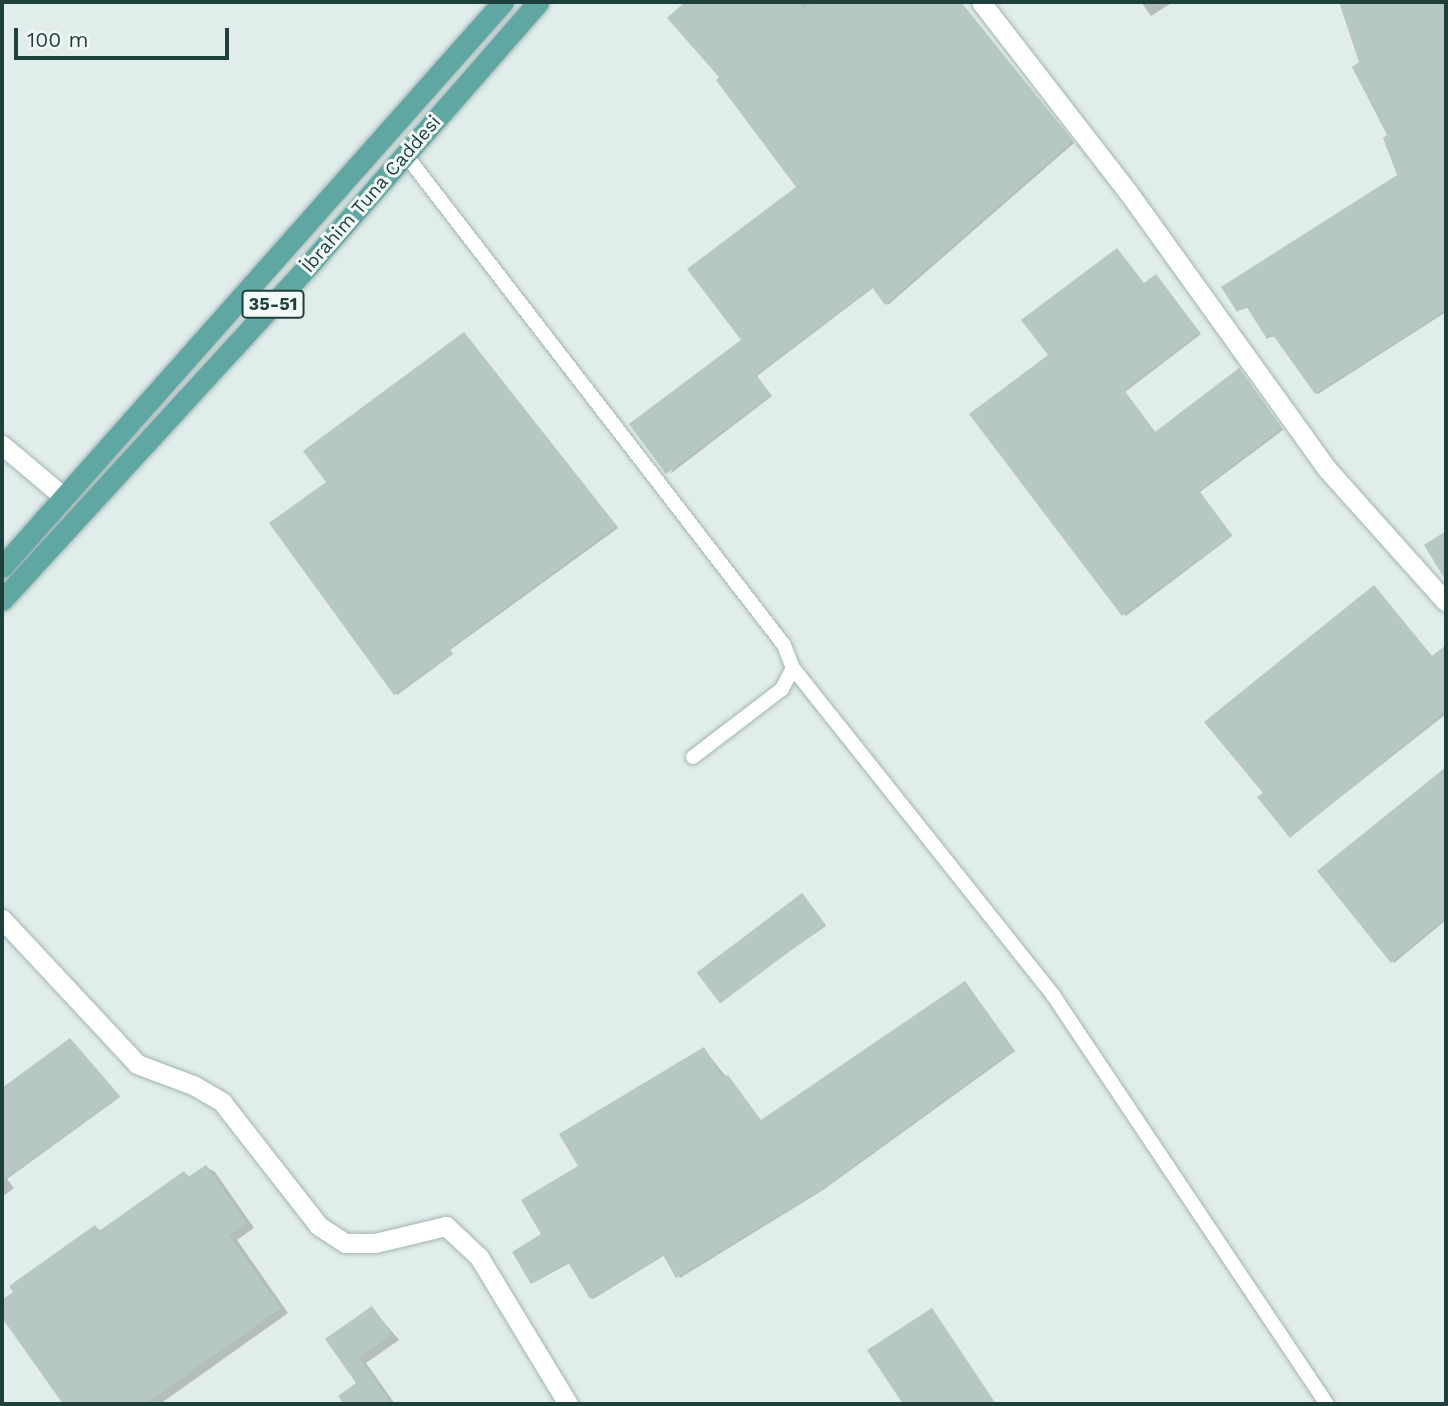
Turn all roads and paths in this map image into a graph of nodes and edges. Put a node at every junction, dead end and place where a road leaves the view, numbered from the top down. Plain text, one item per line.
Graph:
1 (503, 2) edge
2 (538, 2) edge
3 (981, 2) edge
4 (405, 154) junction
5 (2, 445) edge
6 (65, 498) junction
7 (2, 567) edge
8 (2, 600) edge
9 (1446, 602) edge
10 (793, 668) junction
11 (693, 757) dead end
12 (2, 919) edge
13 (568, 1404) edge
14 (1327, 1404) edge

1 - 6 main road, İbrahim Tuna Caddesi / 35-51
2 - 4 main road, İbrahim Tuna Caddesi / 35-51
3 - 9 street
4 - 8 main road, İbrahim Tuna Caddesi / 35-51
4 - 10 street
5 - 6 street
6 - 7 main road, İbrahim Tuna Caddesi / 35-51
10 - 11 street
10 - 14 street
12 - 13 street

